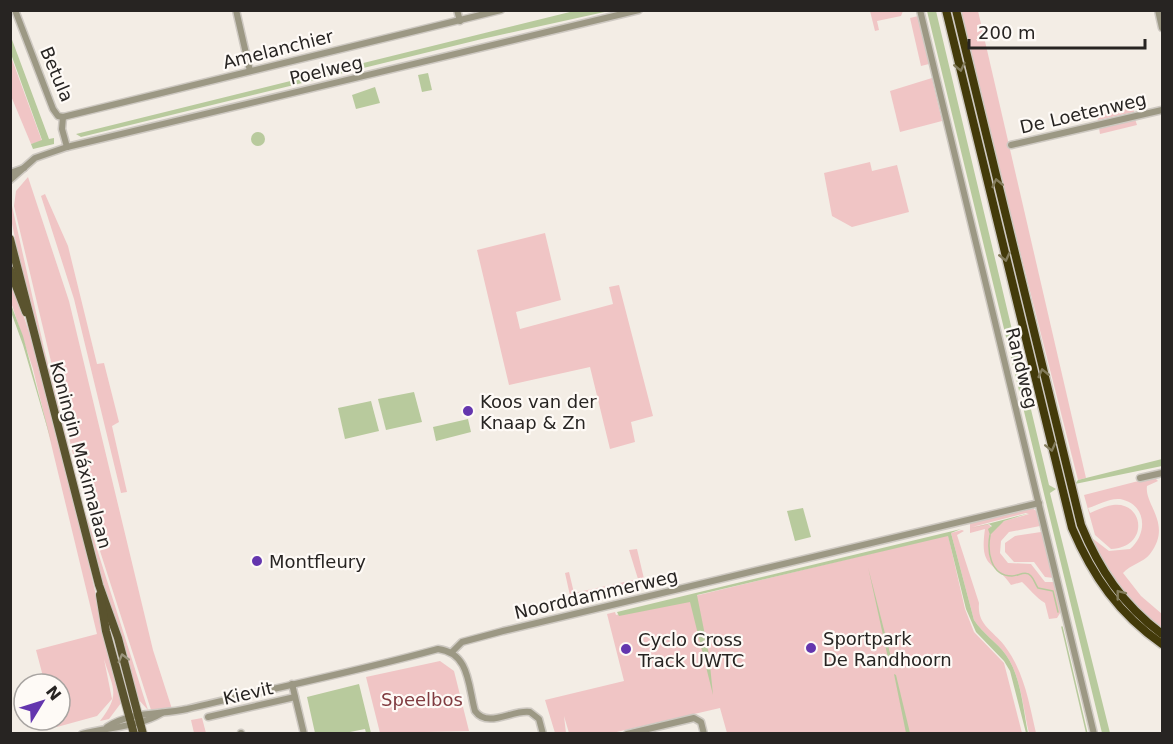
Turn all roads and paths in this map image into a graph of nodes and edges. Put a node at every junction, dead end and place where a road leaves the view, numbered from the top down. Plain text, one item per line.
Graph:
1 (15, 10) edge
2 (236, 10) edge
3 (457, 10) edge
4 (501, 10) edge
5 (639, 10) edge
6 (920, 10) edge
7 (946, 10) edge
8 (956, 10) edge
9 (1158, 10) edge
10 (481, 13) edge
11 (460, 21) junction
12 (1162, 28) edge
13 (250, 71) junction
14 (1162, 110) edge
15 (63, 117) junction
16 (1011, 145) dead end
17 (67, 147) junction
18 (24, 168) junction
19 (10, 173) edge
20 (10, 180) edge
21 (10, 238) edge
22 (10, 270) edge
23 (34, 333) junction
24 (1162, 473) edge
25 (1140, 478) dead end
26 (1039, 503) junction
27 (99, 585) junction
28 (1162, 634) edge
29 (1162, 644) edge
30 (452, 652) junction
31 (292, 684) junction
32 (295, 698) junction
33 (208, 717) dead end
34 (139, 718) junction
35 (130, 720) junction
36 (641, 732) edge
37 (82, 734) edge
38 (134, 734) edge
39 (143, 734) edge
40 (304, 734) edge
41 (543, 734) edge
42 (627, 734) edge
43 (704, 734) edge
44 (1094, 734) edge

1 - 15 street, Betula
2 - 13 street
3 - 11 street
4 - 10 street, Amelanchier
5 - 17 street, Poelweg
6 - 26 street, Randweg
7 -> 29 highway
28 -> 8 highway
9 - 12 street
10 - 11 street, Amelanchier
11 - 13 street, Amelanchier
13 - 15 street, Amelanchier
14 - 16 street, De Loetenweg
15 - 17 street, Betula
17 - 18 street, Poelweg
18 - 19 street, Poelweg
18 - 20 street, Poelweg
21 - 23 main road, Koningin Máximalaan
22 - 23 main road, Koningin Máximalaan
23 - 27 main road, Koningin Máximalaan
24 - 25 street
26 - 30 street, Noorddammerweg
26 - 44 street, Randweg
34 -> 27 main road, Koningin Máximalaan
27 - 35 main road, Koningin Máximalaan
30 - 31 street, Noorddammerweg
30 - 41 street
31 - 32 street
31 - 34 street, Noorddammerweg
32 - 33 street, Kievit
32 - 40 street
34 - 35 street, Noorddammerweg
34 - 39 main road, Koningin Máximalaan
35 - 37 street, Noorddammerweg
35 - 38 main road, Koningin Máximalaan
36 - 42 street
36 - 43 street

